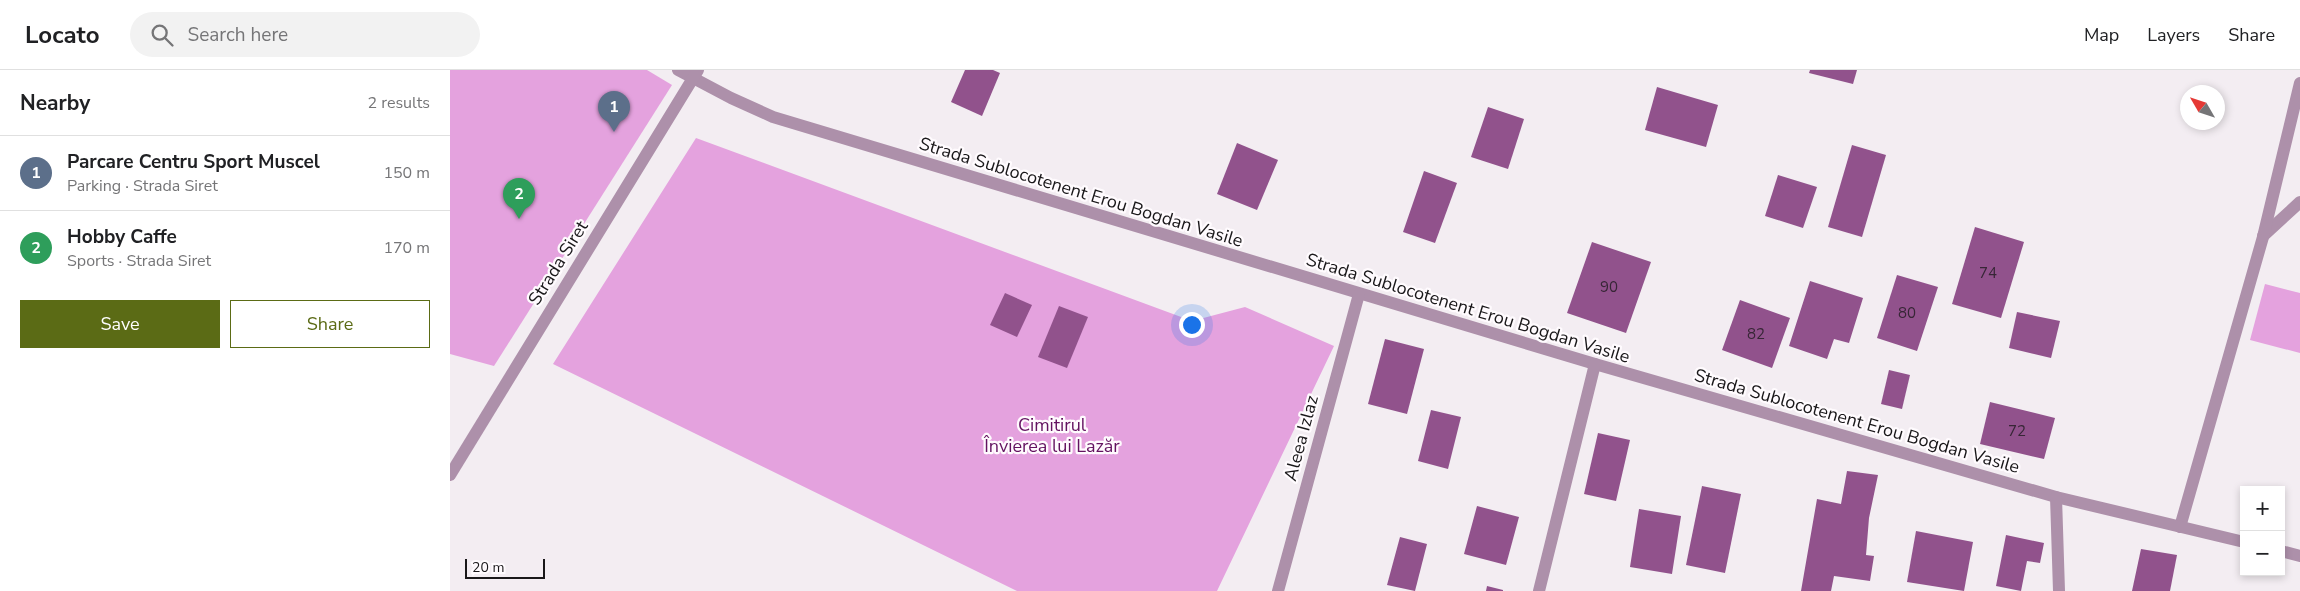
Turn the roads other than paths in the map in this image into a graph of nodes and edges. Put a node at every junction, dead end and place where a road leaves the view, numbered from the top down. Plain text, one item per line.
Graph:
1 (678, 70) edge
2 (695, 74) edge
3 (2300, 83) edge
4 (2294, 104) junction
5 (2300, 126) edge
6 (2300, 202) edge
7 (2262, 237) junction
8 (1359, 294) junction
9 (1595, 364) junction
10 (450, 475) edge
11 (2056, 497) junction
12 (2180, 527) junction
13 (2240, 541) edge
14 (2285, 552) edge
15 (2300, 556) edge
16 (1278, 591) edge
17 (1539, 591) edge
18 (2059, 591) edge

1 - 2 street, Strada Sublocotenent Erou Bogdan Vasile
2 - 8 street, Strada Sublocotenent Erou Bogdan Vasile
2 - 10 street, Strada Siret
3 - 4 street
4 - 5 street
4 - 7 street
6 - 7 street
7 - 12 street
8 - 9 street, Strada Sublocotenent Erou Bogdan Vasile
8 - 16 street, Aleea Izlaz
9 - 11 street, Strada Sublocotenent Erou Bogdan Vasile
9 - 17 street
11 - 12 street, Strada Sublocotenent Erou Bogdan Vasile
11 - 18 street
12 - 13 street, Strada Sublocotenent Erou Bogdan Vasile
14 - 15 street

